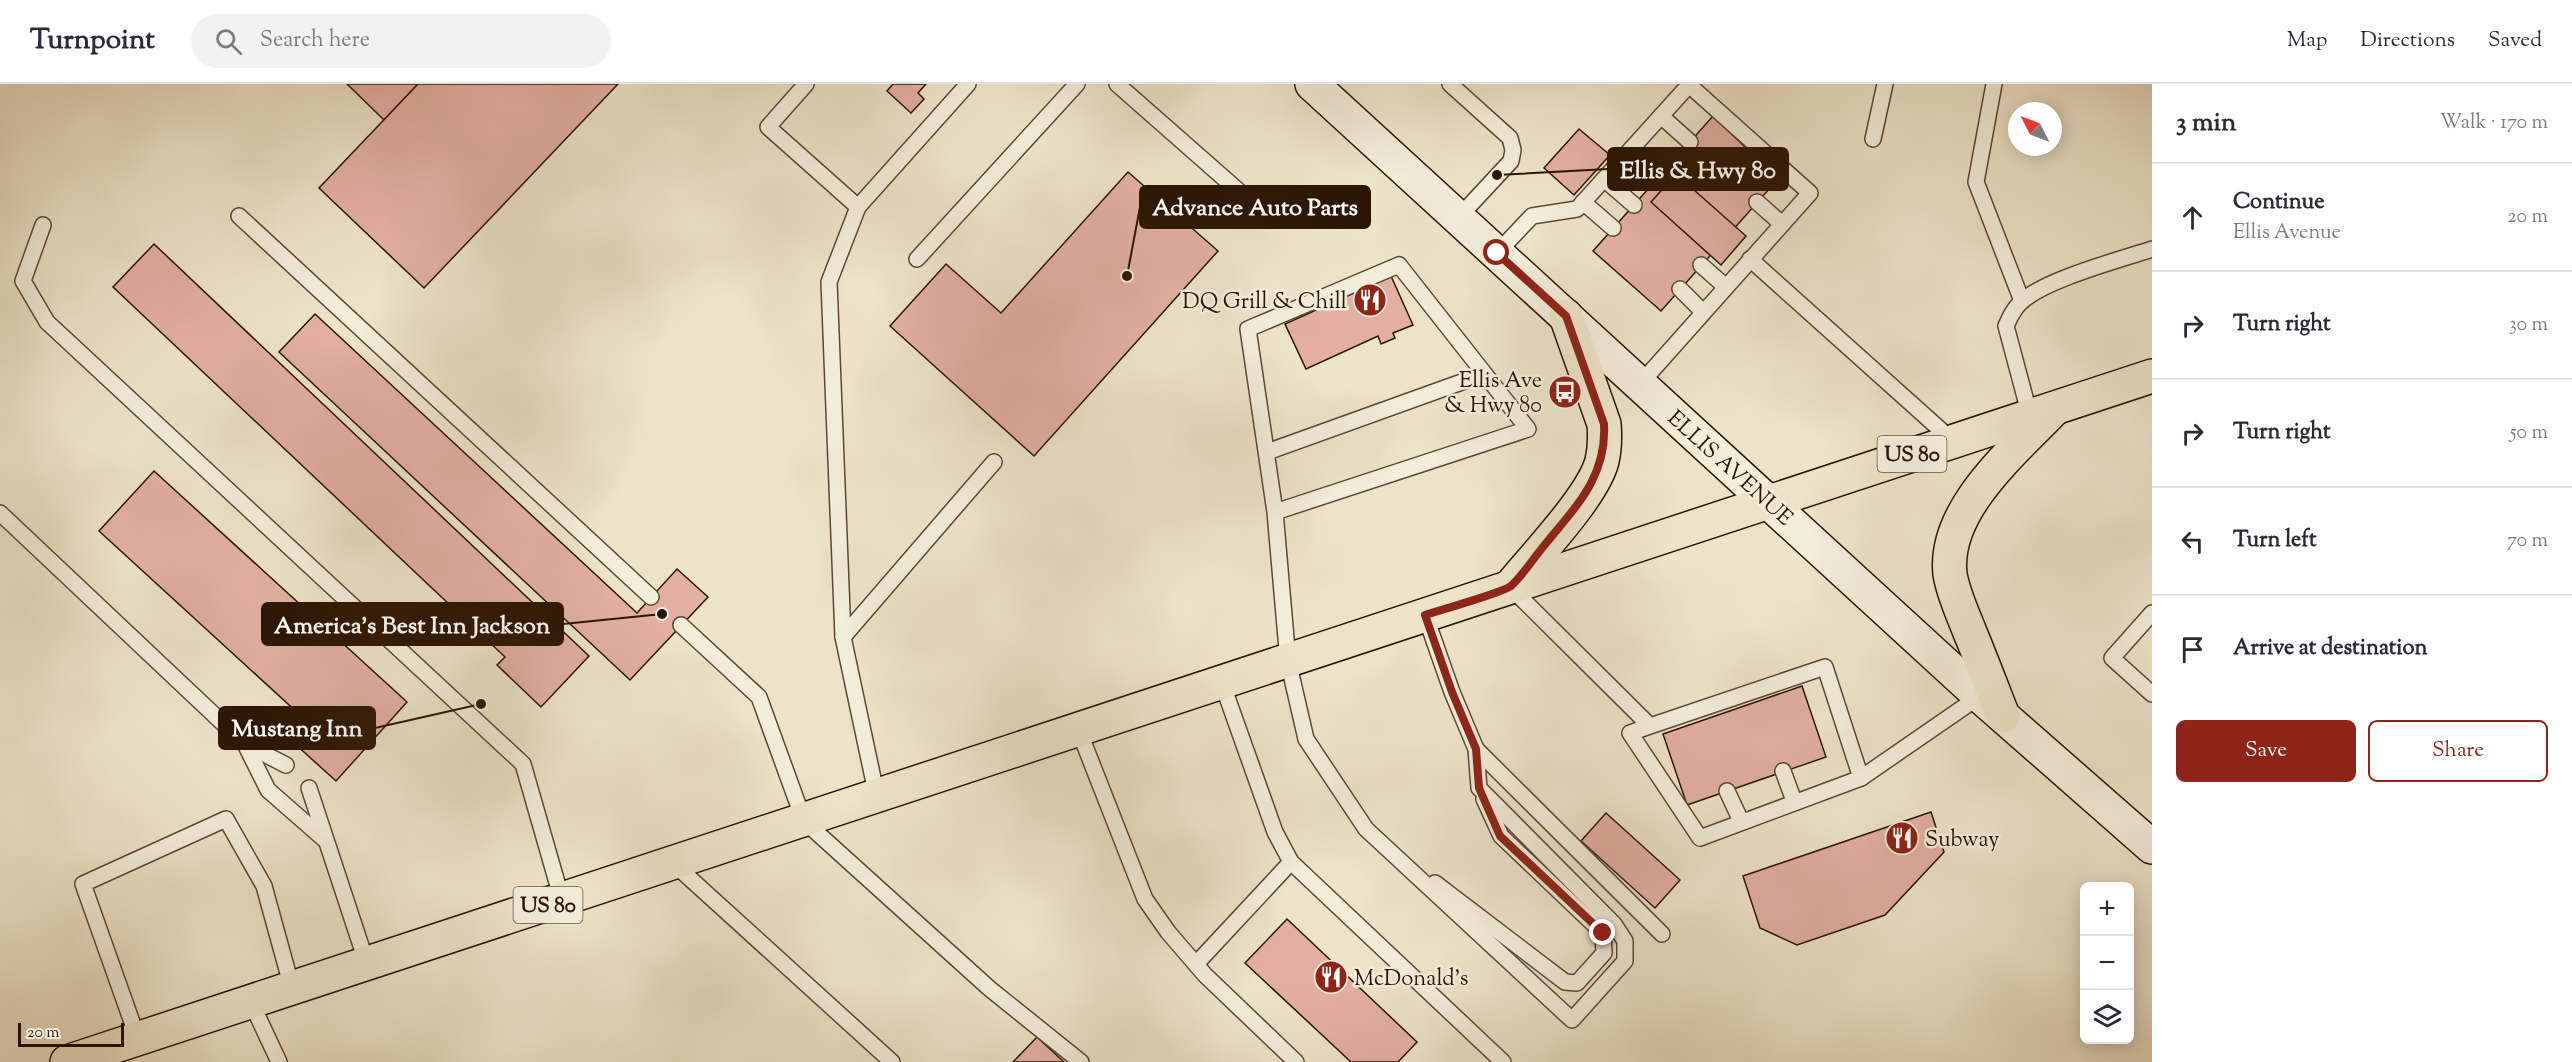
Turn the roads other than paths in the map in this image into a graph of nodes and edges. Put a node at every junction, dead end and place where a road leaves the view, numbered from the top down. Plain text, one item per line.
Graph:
1 (806, 84) edge
2 (968, 84) edge
3 (1077, 84) edge
4 (1118, 84) edge
5 (1450, 84) edge
6 (1885, 84) edge
7 (1994, 84) edge
8 (1327, 89) edge
9 (1661, 116) junction
10 (1874, 139) dead end
11 (1690, 142) dead end
12 (1604, 178) junction
13 (1242, 194) dead end
14 (1583, 202) junction
15 (1757, 202) dead end
16 (1634, 205) dead end
17 (858, 207) junction
18 (239, 216) dead end
19 (1458, 218) junction
20 (1782, 224) junction
21 (43, 225) dead end
22 (1613, 228) dead end
23 (2152, 249) edge
24 (1497, 253) junction
25 (918, 259) dead end
26 (1750, 260) junction
27 (1701, 265) dead end
28 (1726, 287) junction
29 (1680, 290) dead end
30 (2022, 300) junction
31 (1703, 312) junction
32 (1566, 316) junction
33 (1484, 374) junction
34 (2152, 376) edge
35 (1640, 384) junction
36 (2042, 412) junction
37 (1953, 441) junction
38 (1267, 452) junction
39 (994, 462) dead end
40 (1768, 501) junction
41 (1275, 512) junction
42 (0, 513) edge
43 (1510, 587) junction
44 (651, 597) dead end
45 (2152, 613) edge
46 (1425, 615) junction
47 (681, 625) dead end
48 (843, 637) junction
49 (1288, 661) junction
50 (1222, 683) junction
51 (2152, 694) edge
52 (1992, 706) junction
53 (1650, 726) junction
54 (1080, 731) junction
55 (245, 744) junction
56 (1476, 749) junction
57 (286, 765) dead end
58 (1783, 771) dead end
59 (1861, 778) junction
60 (309, 788) dead end
61 (1479, 788) junction
62 (1728, 791) dead end
63 (877, 797) junction
64 (1794, 801) junction
65 (804, 821) junction
66 (1741, 821) junction
67 (326, 840) junction
68 (2152, 847) edge
69 (1400, 860) junction
70 (1291, 862) junction
71 (674, 864) junction
72 (562, 900) junction
73 (1662, 934) dead end
74 (367, 964) junction
75 (1196, 964) junction
76 (292, 988) junction
77 (250, 1002) junction
78 (138, 1039) junction
79 (68, 1062) edge
80 (279, 1062) edge
81 (892, 1062) edge
82 (1081, 1062) edge
83 (1296, 1062) edge
84 (1503, 1062) edge

1 - 17 lane
2 - 17 lane
3 - 25 lane
4 - 13 lane
5 - 19 lane
6 - 10 lane
7 - 30 lane
8 - 19 main road, ELLIS AVENUE
9 - 11 lane
9 - 12 lane
9 - 20 lane
12 - 14 lane
12 - 16 lane
14 - 22 lane
14 - 24 lane
15 - 20 lane
17 - 48 lane
18 - 44 lane
19 - 24 main road, ELLIS AVENUE
20 - 26 lane
21 - 72 lane
23 - 30 lane
24 - 32 main road, ELLIS AVENUE
26 - 28 lane
26 - 37 lane
27 - 28 lane
28 - 31 lane
29 - 31 lane
30 - 36 lane
31 - 35 lane
32 - 35 main road, ELLIS AVENUE
32 - 43 main road
33 - 38 lane
33 - 38 lane
33 - 41 lane
34 - 36 main road, US 80
35 - 40 main road, ELLIS AVENUE
36 - 37 main road, US 80
36 - 52 main road
37 - 40 main road, US 80
38 - 41 lane
39 - 48 lane
40 - 43 main road, US 80
40 - 52 main road, ELLIS AVENUE
41 - 49 lane
42 - 55 lane
43 - 46 main road, US 80
43 - 53 lane
45 - 51 lane
46 - 49 main road, US 80
46 - 56 lane
47 - 65 lane
48 - 63 lane
49 - 50 main road, US 80
49 - 69 lane
50 - 54 main road, US 80
50 - 70 lane
52 - 59 lane
52 - 68 main road, ELLIS AVENUE
53 - 59 lane
53 - 66 lane
54 - 63 main road, US 80
54 - 75 lane
55 - 57 lane
55 - 67 lane
56 - 61 lane
56 - 73 lane
58 - 64 lane
59 - 64 lane
60 - 67 lane
61 - 69 lane
61 - 69 lane
62 - 66 lane
63 - 65 main road, US 80
64 - 66 lane
65 - 71 main road, US 80
65 - 82 lane
67 - 74 lane
70 - 75 lane
70 - 84 lane
71 - 72 main road, US 80
71 - 81 lane
72 - 74 main road, US 80
74 - 76 main road, US 80
75 - 83 lane
76 - 77 main road, US 80
76 - 78 lane
77 - 78 main road, US 80
77 - 80 lane
78 - 79 main road, US 80

